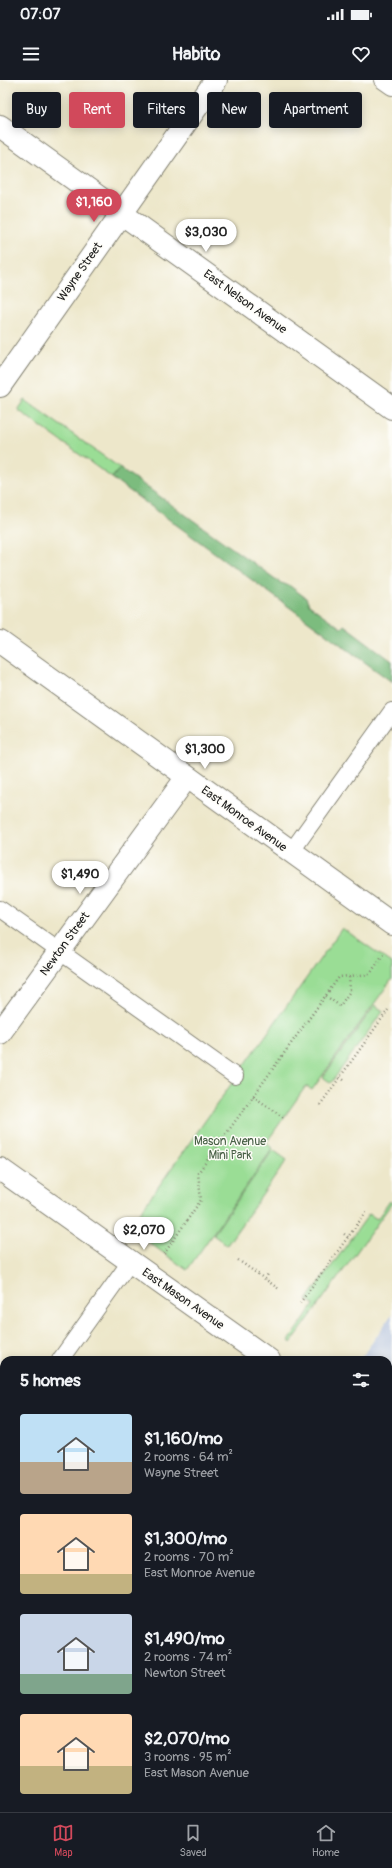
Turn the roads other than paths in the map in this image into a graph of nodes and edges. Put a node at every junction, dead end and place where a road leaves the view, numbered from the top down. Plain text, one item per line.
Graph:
1 (216, 80) edge
2 (382, 80) edge
3 (392, 88) edge
4 (0, 126) edge
5 (122, 214) junction
6 (0, 386) edge
7 (392, 408) edge
8 (0, 642) edge
9 (392, 711) edge
10 (187, 777) junction
11 (291, 852) junction
12 (0, 909) edge
13 (392, 924) edge
14 (59, 952) junction
15 (0, 1033) edge
16 (235, 1076) road end
17 (0, 1169) edge
18 (130, 1262) junction
19 (63, 1356) edge
20 (263, 1356) edge

1 - 5 street, Wayne Street
2 - 3 lane
4 - 5 street, East Nelson Avenue
5 - 6 street, Wayne Street
5 - 7 street, East Nelson Avenue
8 - 10 street, East Monroe Avenue
9 - 11 lane
10 - 11 street, East Monroe Avenue
10 - 14 street, Newton Street
11 - 13 street, East Monroe Avenue
12 - 14 lane
14 - 15 street, Newton Street
14 - 16 lane
17 - 18 street, East Mason Avenue
18 - 19 lane
18 - 20 street, East Mason Avenue

